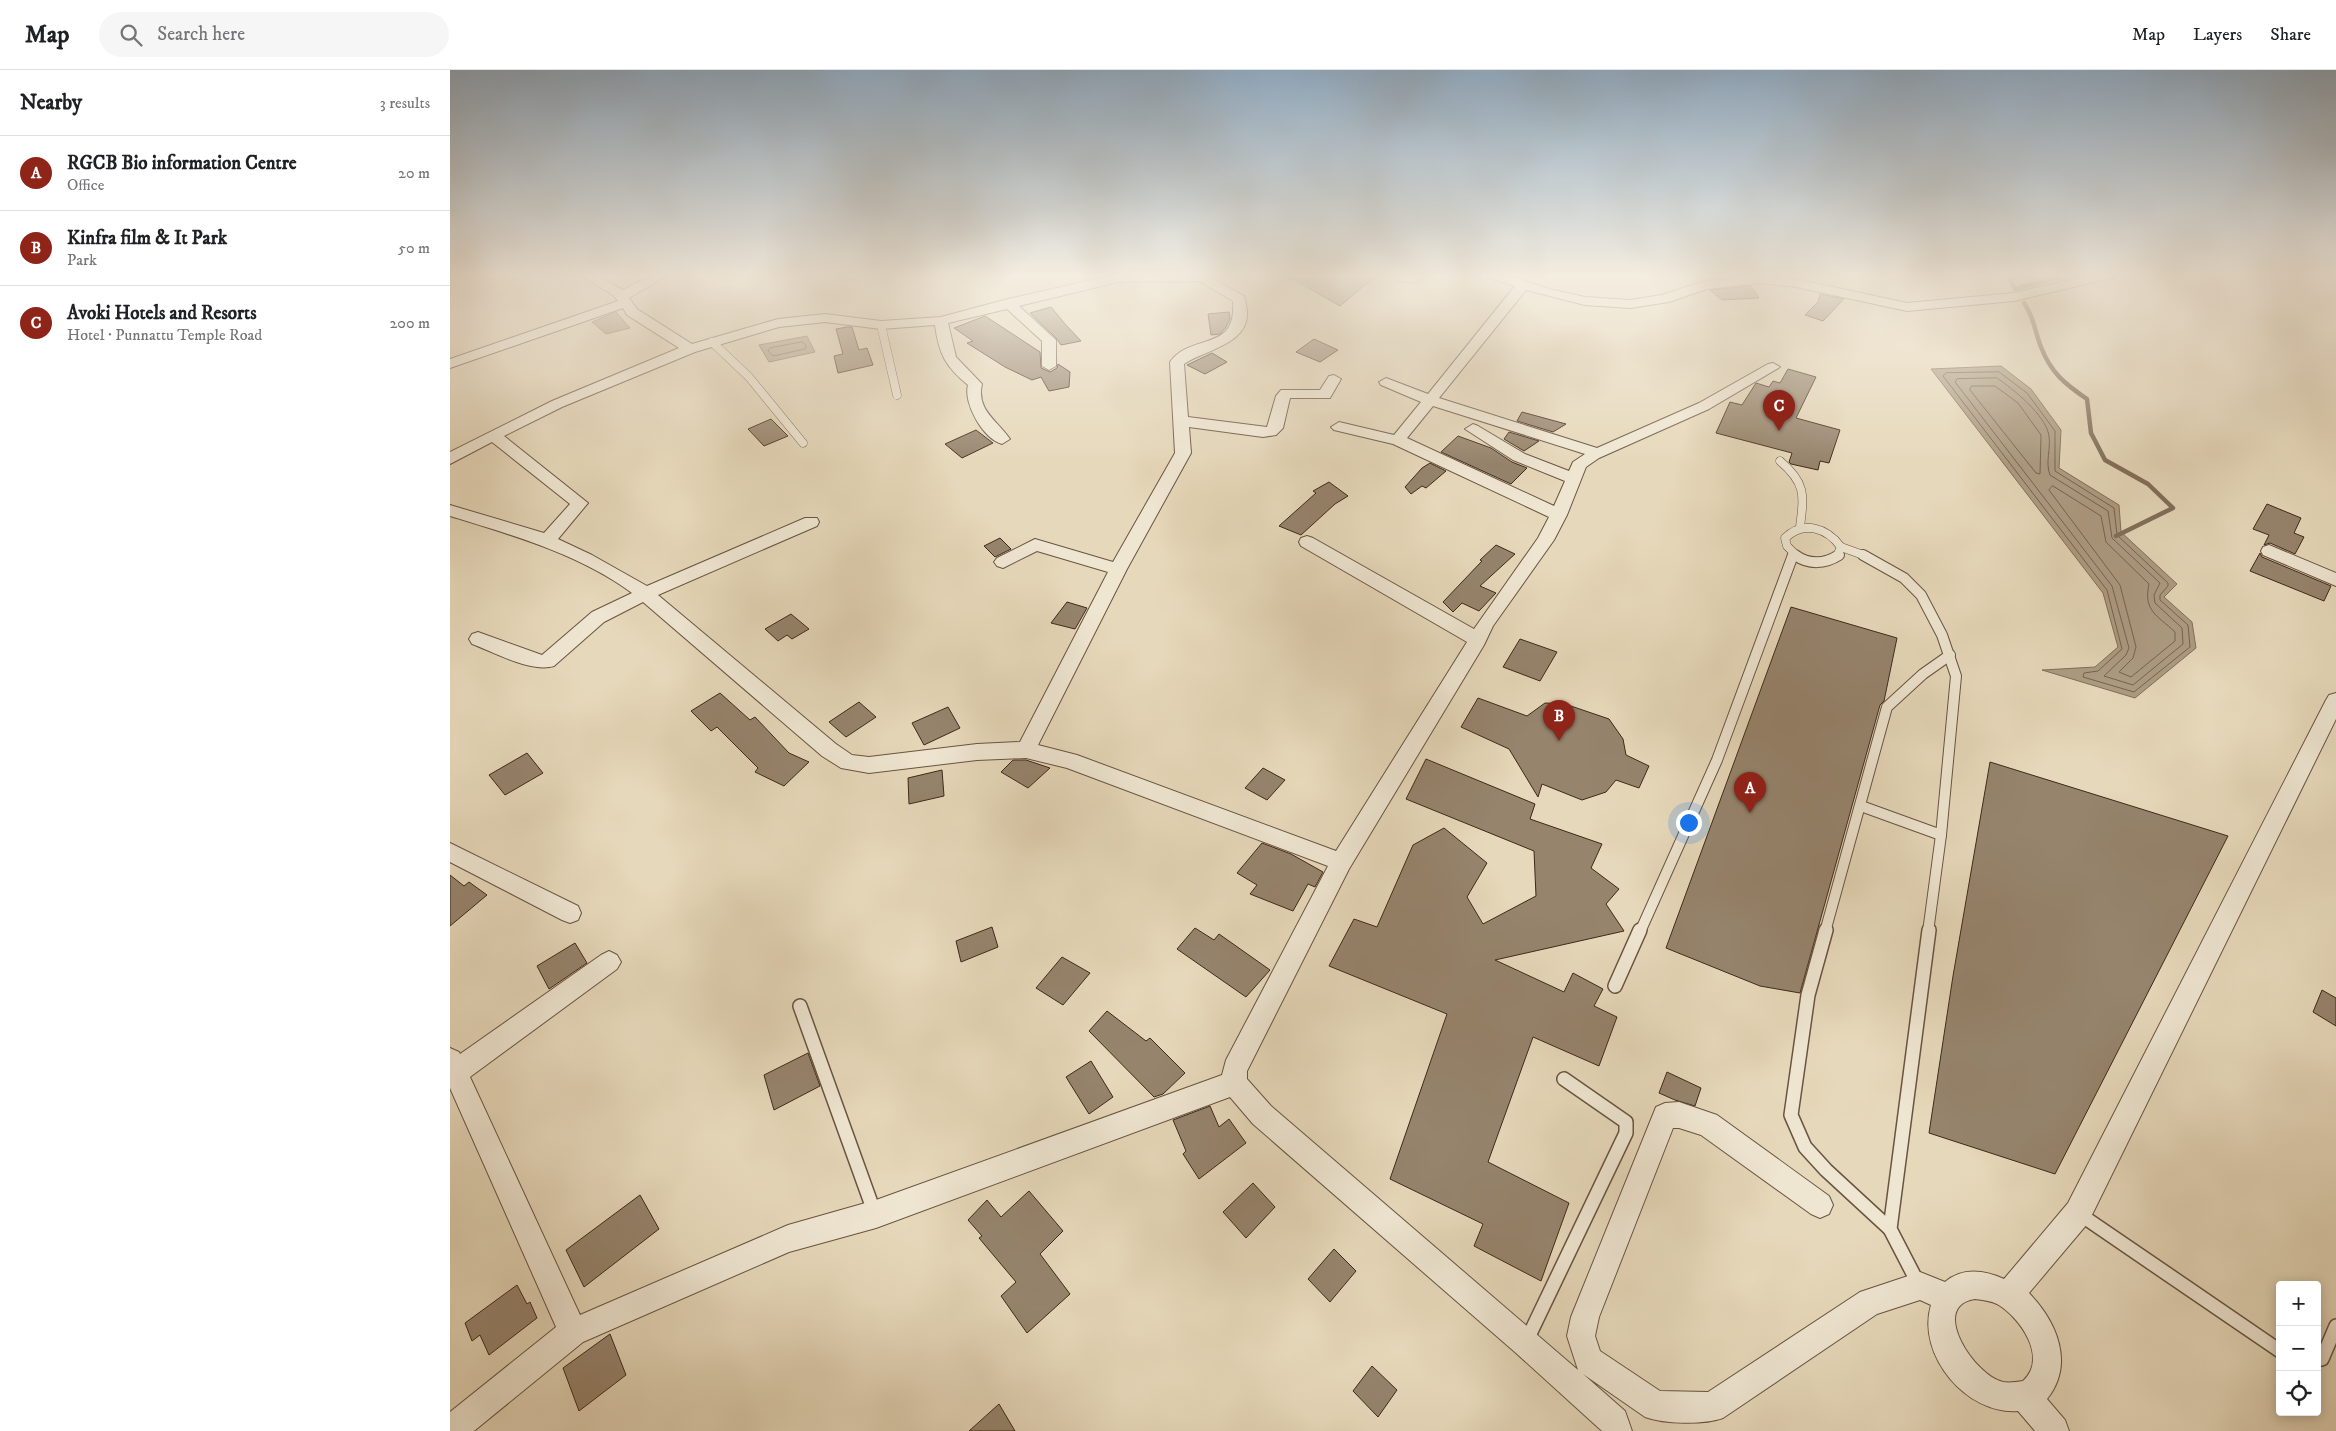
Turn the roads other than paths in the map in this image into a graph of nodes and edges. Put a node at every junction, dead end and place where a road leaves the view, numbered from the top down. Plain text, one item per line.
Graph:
1 (522, 338) edge
2 (672, 338) edge
3 (729, 338) edge
4 (884, 338) edge
5 (944, 338) edge
6 (1046, 338) edge
7 (1229, 338) edge
8 (1481, 338) edge
9 (712, 342) junction
10 (690, 349) junction
11 (450, 364) edge
12 (1049, 366) dead end
13 (1773, 367) dead end
14 (1334, 378) dead end
15 (1386, 382) dead end
16 (897, 395) dead end
17 (1430, 400) junction
18 (1181, 421) junction
19 (1340, 427) dead end
20 (1473, 429) dead end
21 (493, 435) junction
22 (1002, 438) dead end
23 (1398, 440) junction
24 (803, 442) dead end
25 (1597, 453) junction
26 (450, 459) edge
27 (1780, 461) dead end
28 (1574, 479) junction
29 (450, 510) edge
30 (1558, 516) junction
31 (811, 522) dead end
32 (1800, 527) junction
33 (547, 541) junction
34 (1307, 542) dead end
35 (1840, 547) junction
36 (2270, 551) dead end
37 (1793, 554) junction
38 (1004, 562) dead end
39 (1118, 569) junction
40 (2336, 580) edge
41 (645, 594) junction
42 (478, 639) dead end
43 (1478, 640) junction
44 (1950, 655) junction
45 (2336, 700) edge
46 (1026, 750) junction
47 (1861, 806) junction
48 (1941, 835) junction
49 (450, 852) edge
50 (1341, 862) junction
51 (570, 913) dead end
52 (609, 962) dead end
53 (1615, 986) dead end
54 (800, 1006) dead end
55 (453, 1066) edge
56 (1564, 1079) dead end
57 (1234, 1083) junction
58 (1820, 1206) dead end
59 (2078, 1213) junction
60 (876, 1214) junction
61 (1890, 1230) junction
62 (1920, 1286) junction
63 (2009, 1296) junction
64 (1948, 1298) junction
65 (2336, 1326) edge
66 (573, 1332) junction
67 (1526, 1342) junction
68 (2276, 1348) edge
69 (2321, 1359) edge
70 (2026, 1396) junction
71 (450, 1430) edge
72 (1617, 1431) edge
73 (2054, 1431) edge

1 - 11 street
2 - 10 street
3 - 9 street
4 - 16 lane
5 - 22 street
6 - 12 street
7 - 18 street
8 - 17 street
9 - 10 street
9 - 24 lane
10 - 21 street
13 - 25 street
14 - 18 street
15 - 17 street
17 - 23 street
17 - 25 street
18 - 39 street
19 - 23 street
20 - 28 street
21 - 26 street
21 - 33 street
23 - 30 street
25 - 28 street
27 - 32 lane
28 - 30 street
29 - 33 street
30 - 43 street
31 - 41 street
32 - 35 lane
32 - 37 lane
33 - 41 street
34 - 43 street
35 - 37 lane
35 - 44 lane
36 - 40 street
37 - 53 lane
38 - 39 street
39 - 46 street
41 - 42 street
41 - 46 street
43 - 50 street
44 - 47 lane
44 - 48 lane
45 - 59 street
46 - 50 street
47 - 48 lane
47 - 61 lane
48 - 61 lane
49 - 51 street
50 - 57 street
52 - 55 street
54 - 60 lane
55 - 66 street
56 - 67 lane
57 - 60 street
57 - 67 street
58 - 62 street
59 - 63 street
59 - 68 lane
60 - 66 street
61 - 62 lane
62 - 64 street
63 - 64 street
63 - 70 street
64 - 70 street
65 - 69 lane
66 - 71 street
67 - 72 street
70 - 73 street

